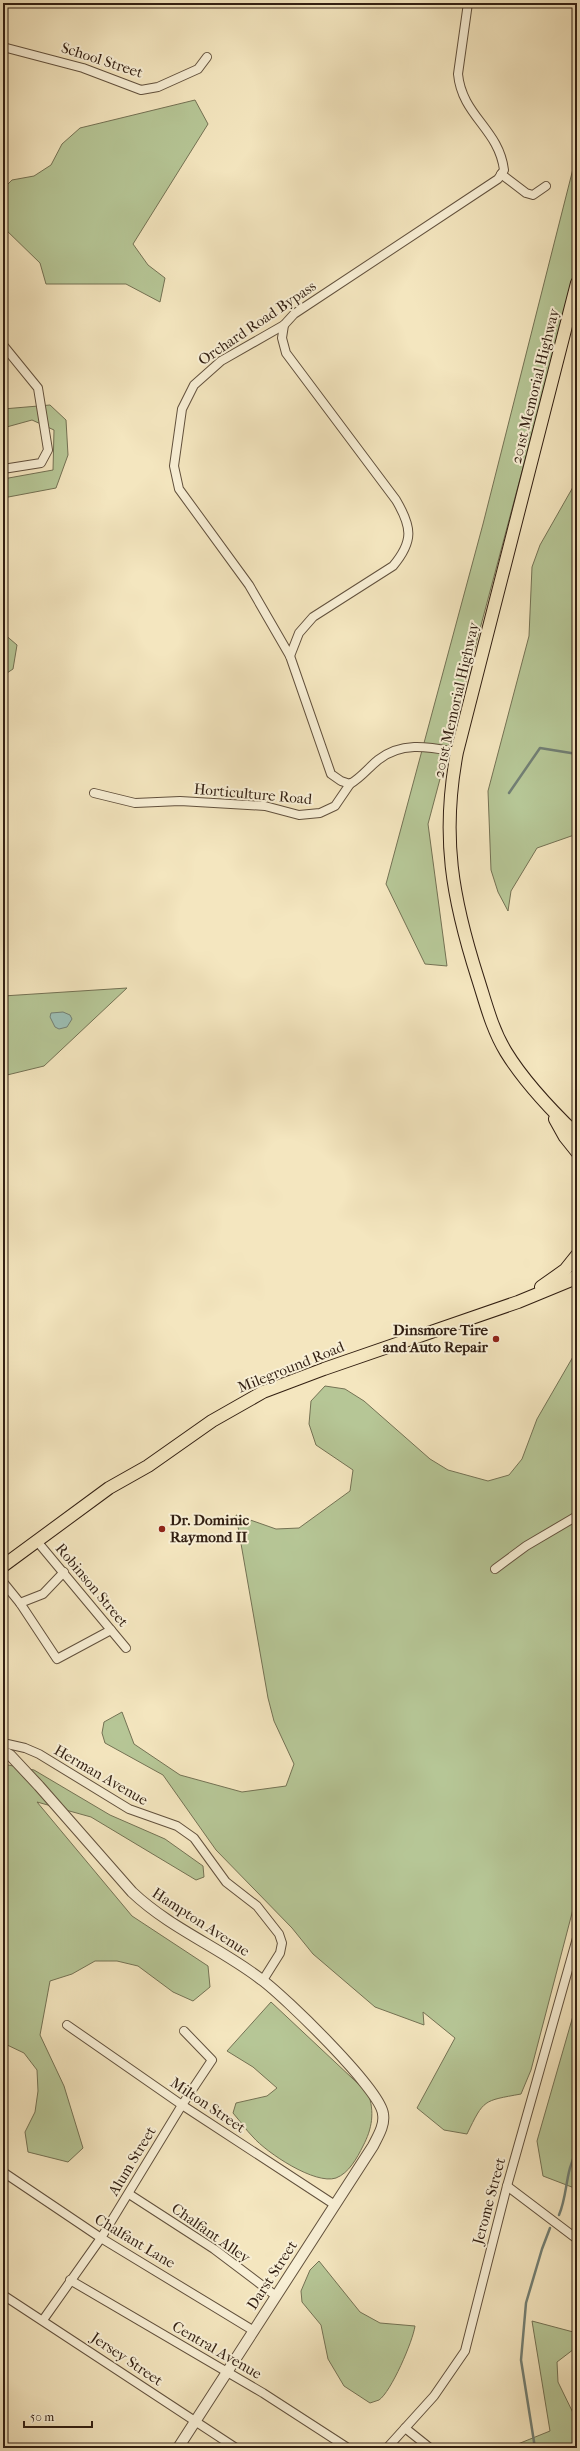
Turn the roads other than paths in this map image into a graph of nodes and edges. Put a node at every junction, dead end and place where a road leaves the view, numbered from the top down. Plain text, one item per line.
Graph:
1 (468, 3) edge
2 (3, 47) edge
3 (207, 57) dead end
4 (501, 174) junction
5 (546, 186) dead end
6 (577, 283) edge
7 (284, 325) junction
8 (3, 345) edge
9 (3, 469) edge
10 (290, 656) junction
11 (457, 752) junction
12 (350, 784) junction
13 (94, 793) dead end
14 (551, 1111) junction
15 (577, 1122) edge
16 (577, 1135) edge
17 (577, 1152) edge
18 (577, 1255) edge
19 (577, 1276) edge
20 (518, 1302) junction
21 (577, 1516) edge
22 (36, 1540) junction
23 (3, 1566) edge
24 (496, 1569) dead end
25 (64, 1572) junction
26 (3, 1582) edge
27 (20, 1603) junction
28 (111, 1630) junction
29 (126, 1648) dead end
30 (3, 1743) edge
31 (3, 1751) edge
32 (577, 1938) edge
33 (263, 1980) junction
34 (67, 2025) dead end
35 (184, 2031) dead end
36 (182, 2105) junction
37 (384, 2115) joint
38 (3, 2172) edge
39 (507, 2186) junction
40 (129, 2194) junction
41 (335, 2205) junction
42 (101, 2238) junction
43 (577, 2239) edge
44 (70, 2280) junction
45 (3, 2295) edge
46 (276, 2296) junction
47 (43, 2320) junction
48 (254, 2331) junction
49 (228, 2373) junction
50 (195, 2422) junction
51 (405, 2428) junction
52 (178, 2448) edge
53 (236, 2448) edge
54 (348, 2448) edge
55 (387, 2448) edge
56 (430, 2448) edge

1 - 4 street
2 - 3 street, School Street
4 - 5 street
4 - 7 street, Orchard Road Bypass
6 - 11 main road, 201st Memorial Highway
7 - 10 street, Orchard Road Bypass
7 - 10 street
8 - 9 street
10 - 12 street, Orchard Road Bypass
11 - 12 street
11 - 14 main road, 201st Memorial Highway
12 - 13 street, Horticulture Road
14 - 15 main road
14 - 16 main road, 201st Memorial Highway
14 - 17 main road
18 - 20 main road
19 - 20 main road, Mileground Road
20 - 22 main road, Mileground Road
21 - 24 street
22 - 23 main road, Mileground Road
22 - 25 street, Robinson Street
25 - 27 street
25 - 28 street, Robinson Street
26 - 27 street
27 - 28 street
28 - 29 street, Robinson Street
30 - 33 street, Herman Avenue
31 - 33 street, Hampton Avenue
32 - 39 street, Jerome Street
33 - 37 street, Hampton Avenue
34 - 36 street, Milton Street
35 - 36 street, Alum Street
36 - 40 street, Alum Street
36 - 41 street, Milton Street
37 - 41 street, Darst Street
38 - 42 street, Chalfant Lane
39 - 43 street
39 - 51 street, Jerome Street
40 - 42 street, Alum Street
40 - 46 street, Chalfant Alley
41 - 46 street, Darst Street
42 - 44 street, Alum Street
42 - 48 street, Chalfant Lane
44 - 47 street, Alum Street
44 - 49 street, Central Avenue
45 - 47 street, Jersey Street
46 - 48 street, Darst Street
47 - 50 street, Jersey Street
48 - 49 street, Darst Street
49 - 50 street, Darst Street
49 - 54 street, Central Avenue
50 - 52 street, Darst Street
50 - 53 street, Jersey Street
51 - 55 street, Jerome Street
51 - 56 street

